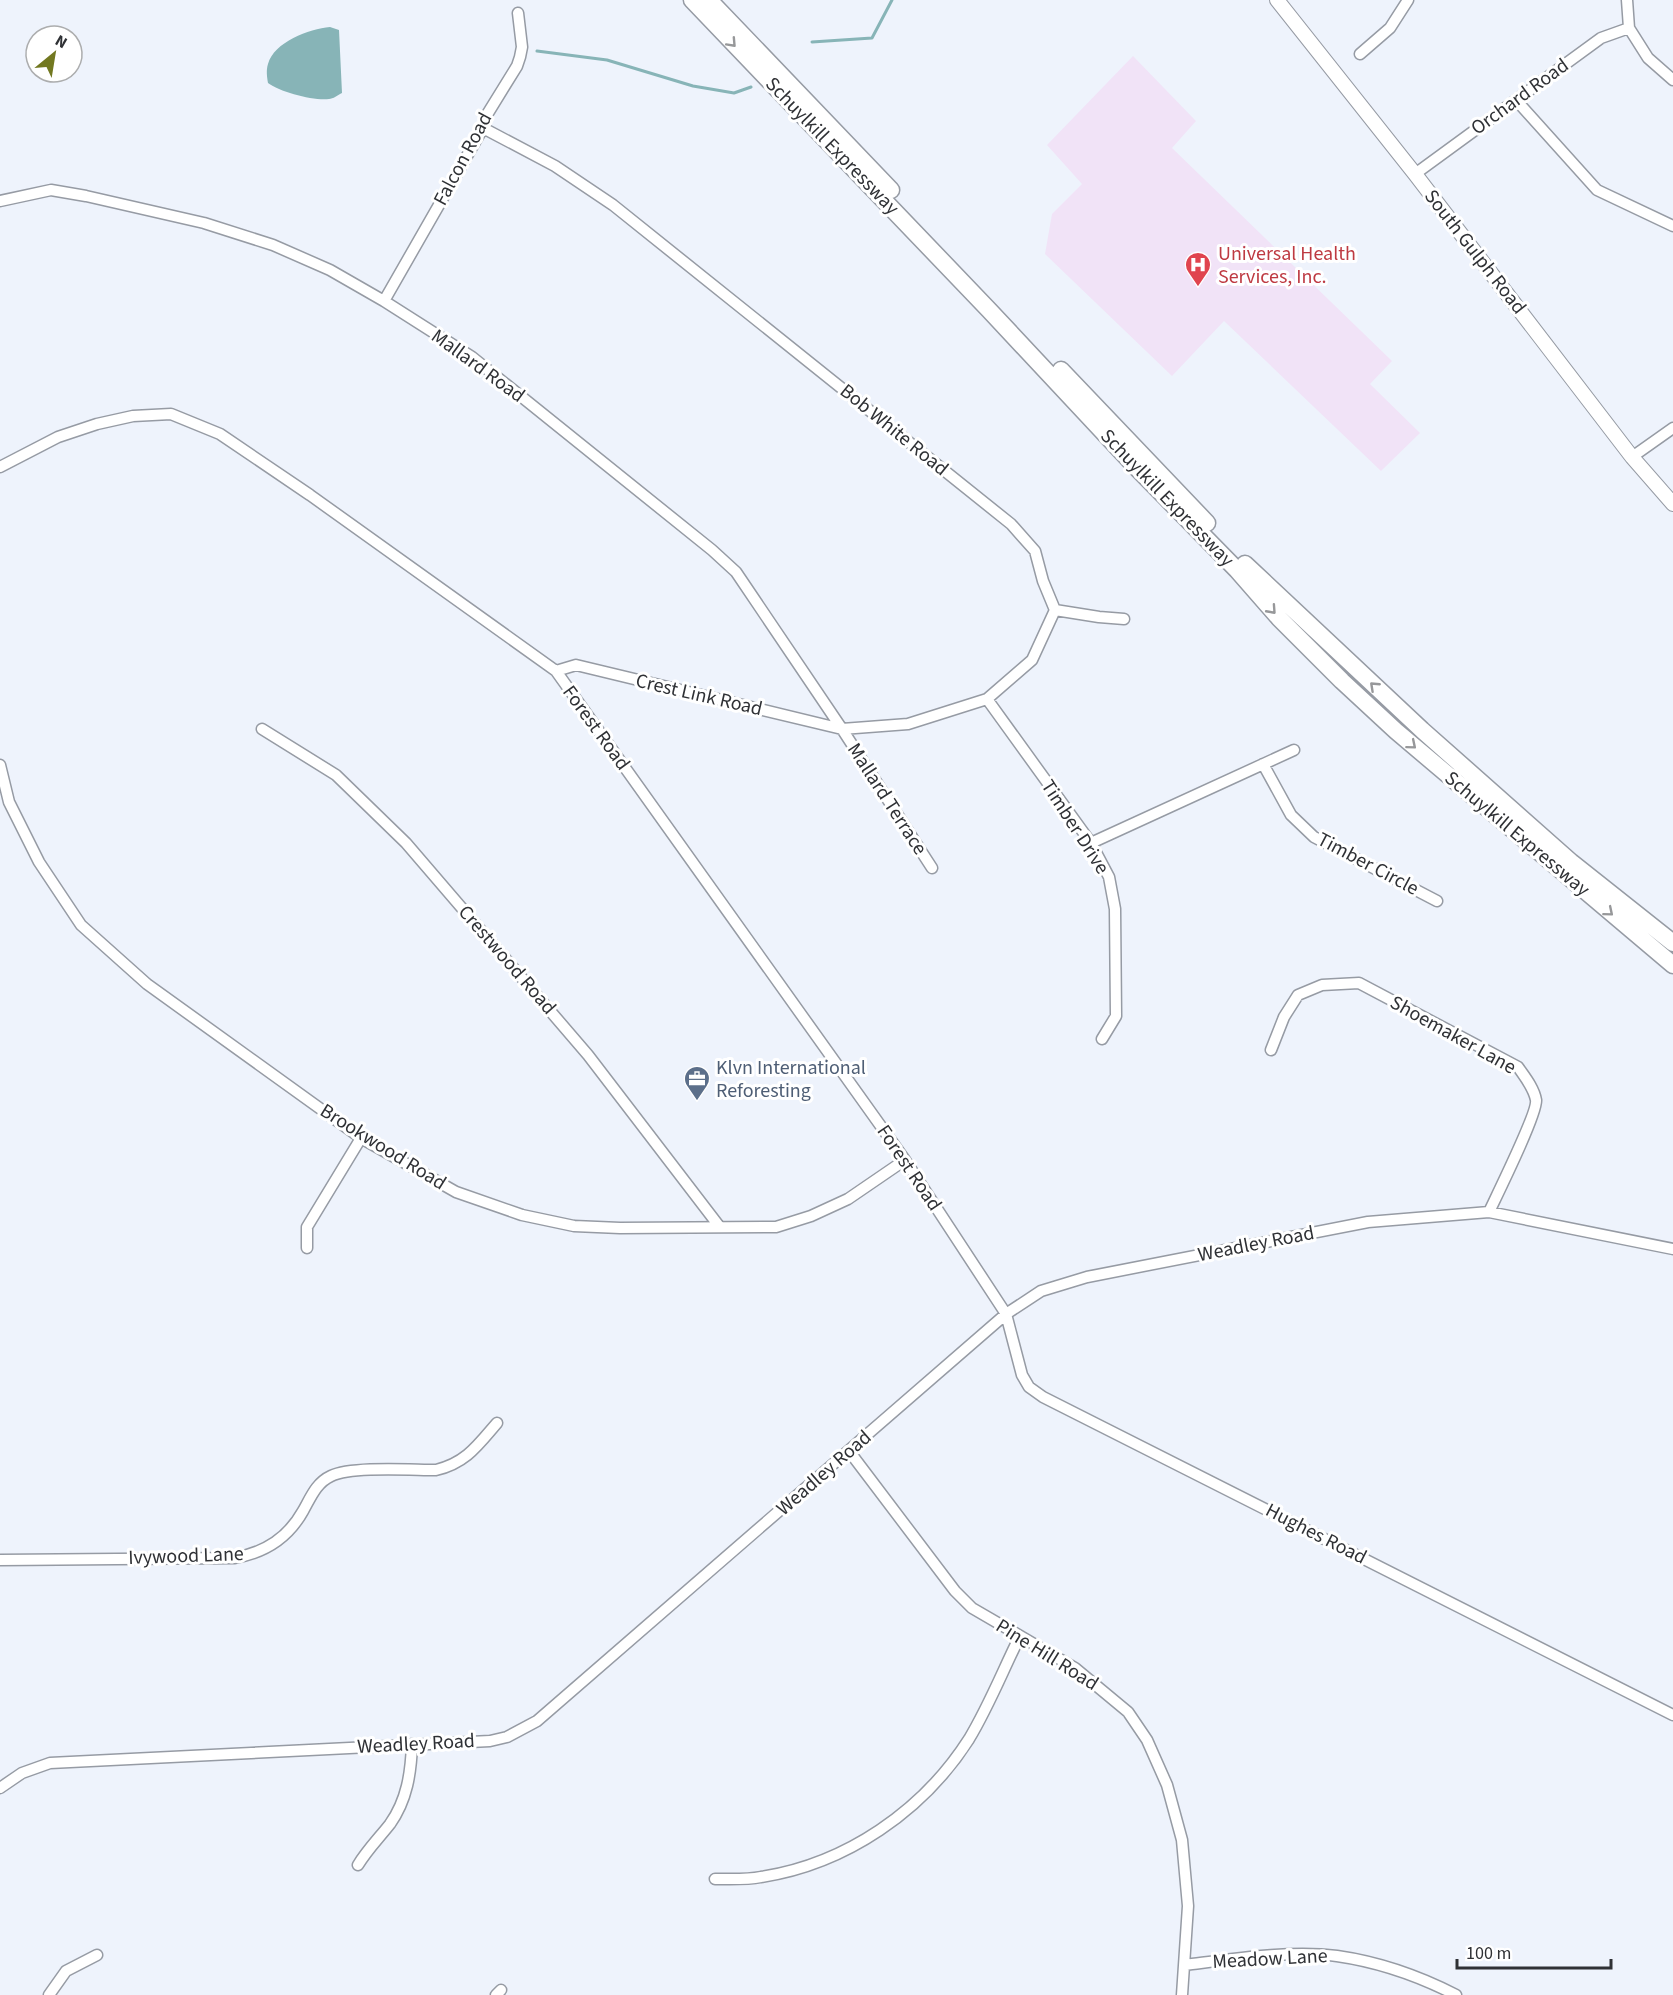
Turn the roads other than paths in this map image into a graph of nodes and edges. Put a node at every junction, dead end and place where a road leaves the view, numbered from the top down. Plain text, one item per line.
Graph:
1 (692, 0) edge
2 (710, 0) edge
3 (1277, 0) edge
4 (1408, 0) edge
5 (1627, 0) edge
6 (518, 13) dead end
7 (1629, 28) junction
8 (1360, 54) dead end
9 (1673, 80) edge
10 (1516, 100) junction
11 (483, 128) junction
12 (1415, 174) junction
13 (0, 201) edge
14 (1673, 226) edge
15 (384, 301) junction
16 (1673, 428) edge
17 (1632, 457) junction
18 (0, 467) edge
19 (1673, 504) edge
20 (1055, 610) junction
21 (1124, 619) dead end
22 (555, 671) junction
23 (987, 699) junction
24 (261, 729) dead end
25 (842, 729) junction
26 (1294, 750) dead end
27 (1263, 764) junction
28 (0, 765) edge
29 (1091, 843) junction
30 (932, 868) dead end
31 (1437, 901) dead end
32 (1673, 943) edge
33 (1673, 965) edge
34 (1102, 1039) dead end
35 (1271, 1050) dead end
36 (361, 1138) junction
37 (905, 1160) junction
38 (1489, 1212) junction
39 (719, 1226) junction
40 (307, 1248) dead end
41 (1673, 1249) edge
42 (1006, 1314) junction
43 (497, 1423) dead end
44 (849, 1451) junction
45 (0, 1560) edge
46 (1020, 1636) junction
47 (1673, 1715) edge
48 (412, 1744) junction
49 (0, 1788) edge
50 (358, 1864) dead end
51 (715, 1879) dead end
52 (97, 1955) dead end
53 (1185, 1965) junction
54 (49, 1995) edge
55 (1182, 1995) edge
56 (1456, 1995) edge

1 -> 33 highway, Schuylkill Expressway
32 -> 2 highway, Schuylkill Expressway
3 - 12 main road, South Gulph Road
4 - 8 street
5 - 7 street
6 - 11 street, Falcon Road
7 - 9 street
7 - 10 street, Orchard Road
10 - 12 street, Orchard Road
10 - 14 street
11 - 15 street, Falcon Road
11 - 20 street, Bob White Road
12 - 17 main road, South Gulph Road
13 - 15 street, Mallard Road
15 - 25 street, Mallard Road
16 - 17 street
17 - 19 main road, South Gulph Road
18 - 22 street, Forest Road
20 - 21 street
20 - 23 street
22 - 25 street, Crest Link Road
22 - 37 street, Forest Road
23 - 25 street
23 - 29 street, Timber Drive
24 - 39 street, Crestwood Road
25 - 30 street, Mallard Terrace
26 - 27 street
27 - 29 street
27 - 31 street, Timber Circle
28 - 36 street, Brookwood Road
29 - 34 street, Timber Drive
35 - 38 street, Shoemaker Lane
36 - 39 street, Brookwood Road
36 - 40 street
37 - 39 street, Brookwood Road
37 - 42 street, Forest Road
38 - 41 street, Weadley Road
38 - 42 street, Weadley Road
42 - 44 street, Weadley Road
42 - 47 street, Hughes Road
43 - 45 street, Ivywood Lane
44 - 46 street, Pine Hill Road
44 - 48 street, Weadley Road
46 - 51 street
46 - 53 street, Pine Hill Road
48 - 49 street, Weadley Road
48 - 50 street
52 - 54 street
53 - 55 street, Pine Hill Road
53 - 56 street, Meadow Lane

